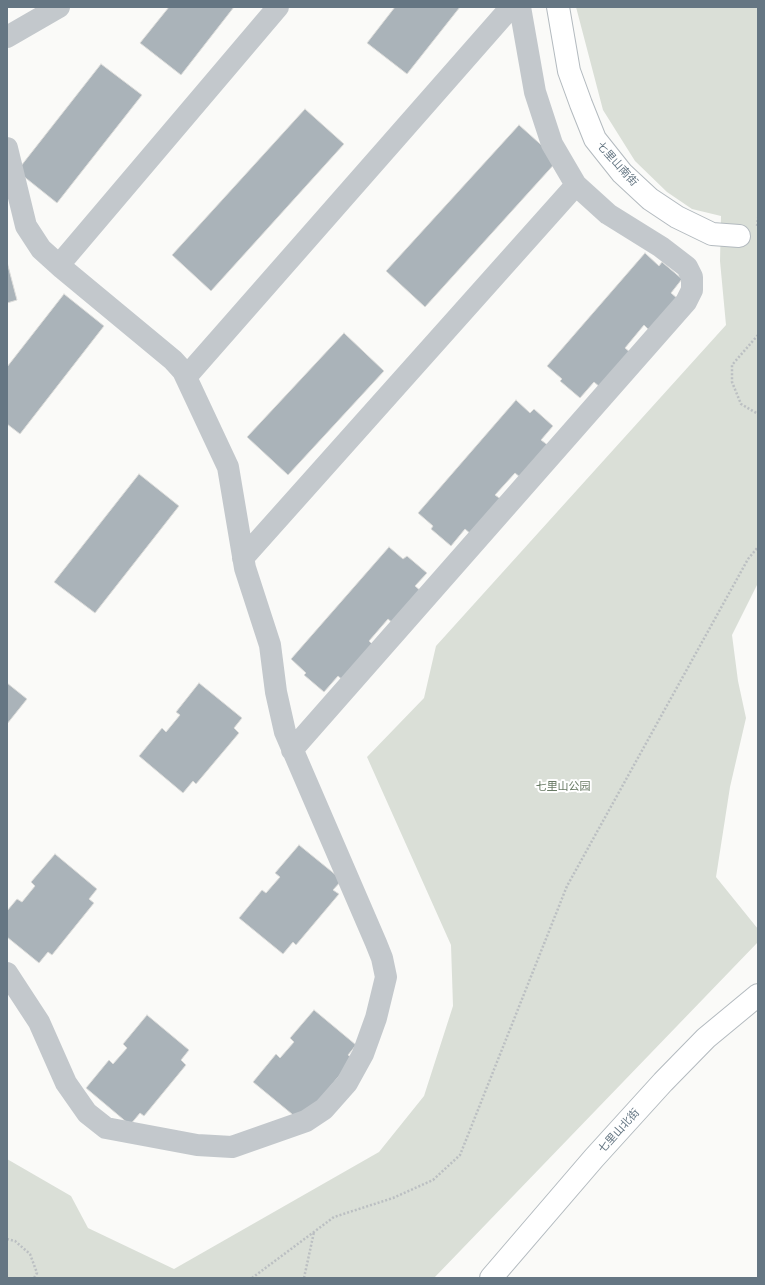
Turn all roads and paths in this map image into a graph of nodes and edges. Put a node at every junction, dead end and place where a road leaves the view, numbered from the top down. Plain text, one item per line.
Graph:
1 (59, 7) edge
2 (278, 7) edge
3 (511, 7) edge
4 (520, 7) edge
5 (558, 7) edge
6 (7, 37) edge
7 (7, 148) edge
8 (576, 185) junction
9 (739, 236) dead end
10 (59, 265) junction
11 (758, 335) edge
12 (186, 377) junction
13 (758, 414) edge
14 (758, 547) edge
15 (243, 558) junction
16 (292, 750) junction
17 (7, 973) edge
18 (758, 995) edge
19 (314, 1232) junction
20 (7, 1239) edge
21 (34, 1278) edge
22 (252, 1278) edge
23 (304, 1278) edge
24 (491, 1278) edge

1 - 6 street
2 - 10 street
3 - 12 street
4 - 8 street
5 - 9 street, 七里山南街
7 - 10 street
8 - 15 street
8 - 16 street
10 - 12 street
11 - 13 path
12 - 15 street
14 - 19 path
15 - 16 street
16 - 17 street
18 - 24 street, 七里山北街
19 - 22 path
19 - 23 path
20 - 21 path

